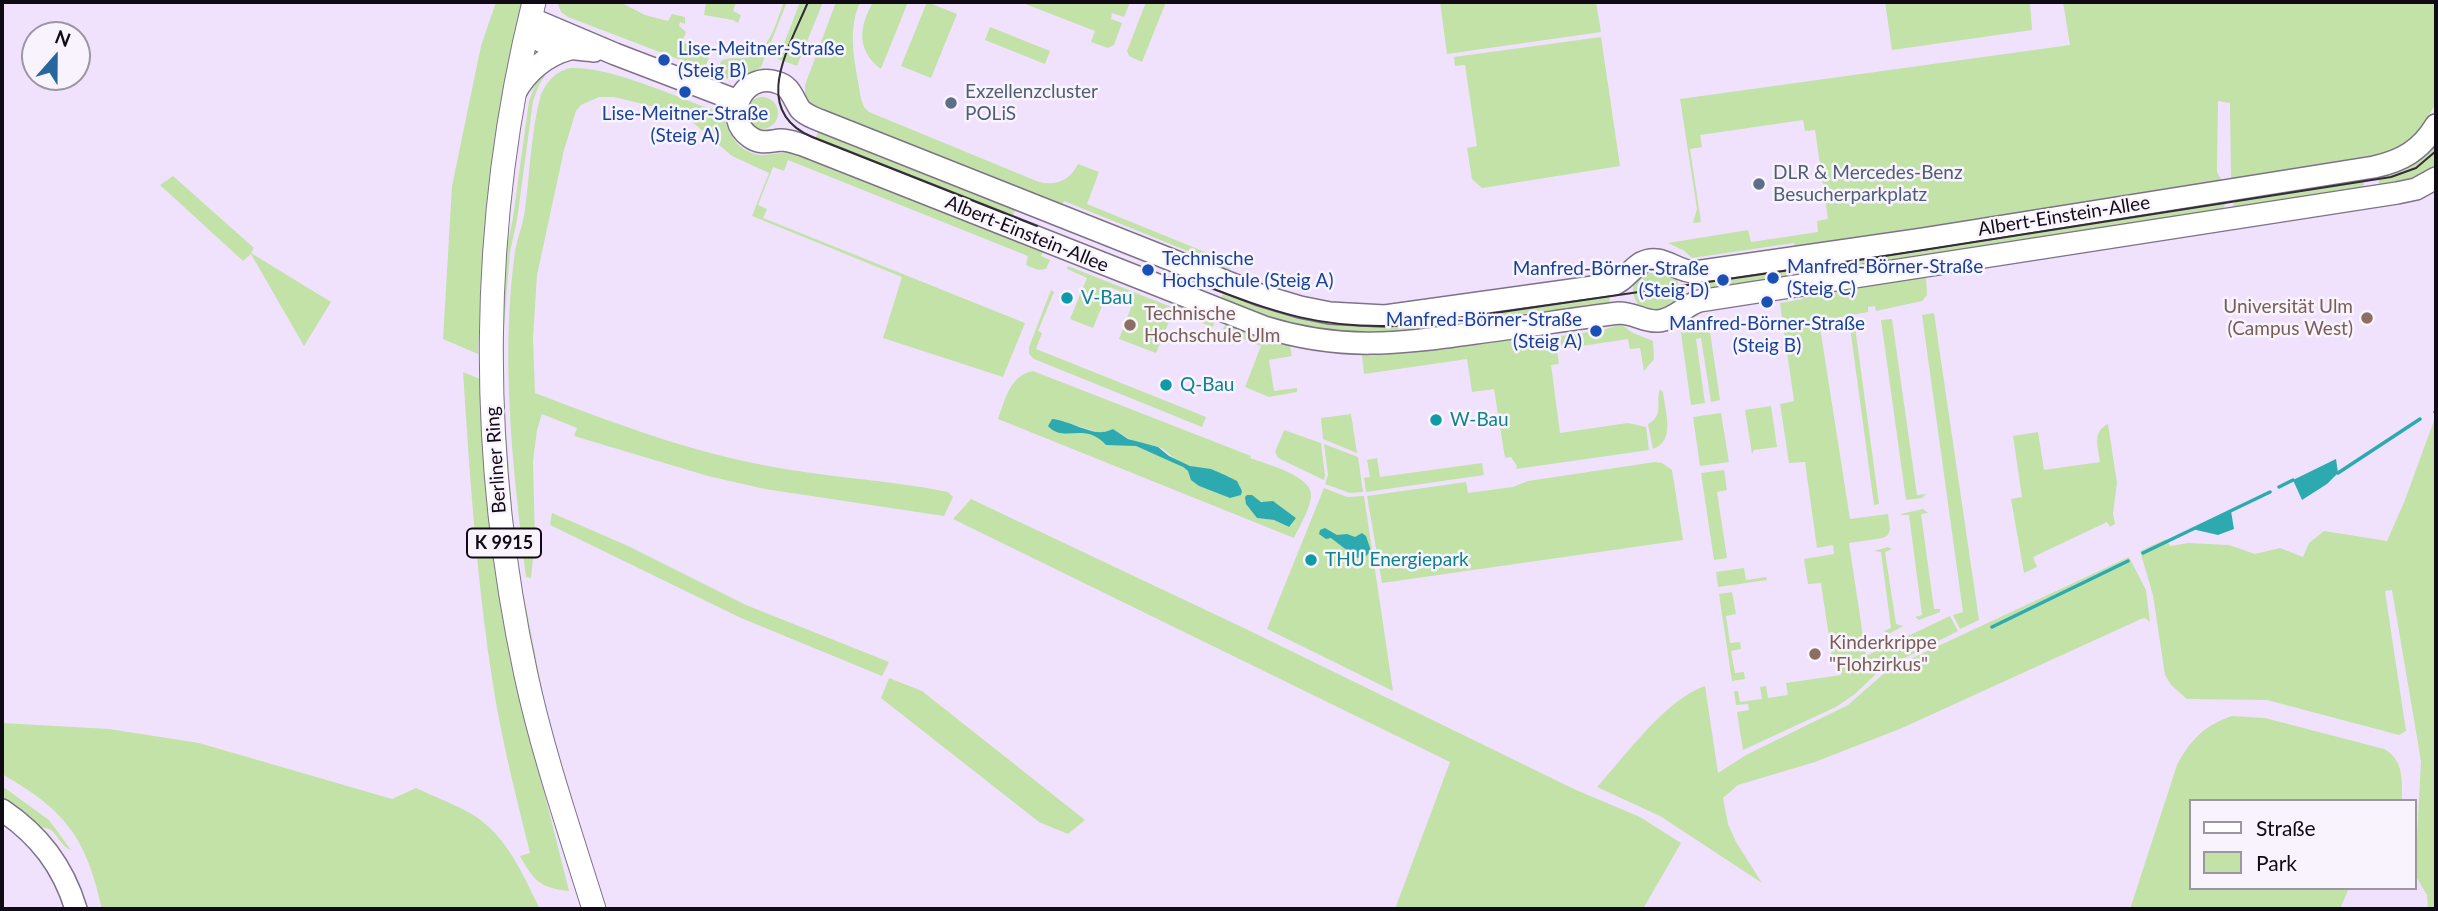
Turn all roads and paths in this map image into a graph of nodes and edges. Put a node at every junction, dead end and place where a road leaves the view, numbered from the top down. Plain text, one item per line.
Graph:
1 (530, 17) edge
2 (572, 49) junction
3 (615, 54) junction
4 (514, 96) junction
5 (738, 101) junction
6 (798, 103) junction
7 (2436, 125) edge
8 (779, 141) junction
9 (2374, 167) junction
10 (2436, 178) edge
11 (2378, 196) junction
12 (1677, 268) junction
13 (1629, 275) junction
14 (1680, 311) junction
15 (1637, 315) junction
16 (2, 810) edge
17 (76, 909) edge
18 (594, 909) edge

1 - 2 street
1 - 3 street
1 - 4 main road, Berliner Ring / K 9915
2 - 3 street
2 - 4 street
3 - 5 street
4 - 18 main road, Berliner Ring / K 9915
5 - 6 street, Albert-Einstein-Allee
5 - 8 street, Albert-Einstein-Allee
6 - 8 street
6 - 13 street, Albert-Einstein-Allee
7 - 9 street, Albert-Einstein-Allee
8 - 15 street, Albert-Einstein-Allee
9 - 11 street
9 - 12 street, Albert-Einstein-Allee
10 - 11 street, Albert-Einstein-Allee
11 - 14 street, Albert-Einstein-Allee
12 - 13 street, Albert-Einstein-Allee
12 - 14 street
13 - 15 street
14 - 15 street, Albert-Einstein-Allee
16 - 17 street

